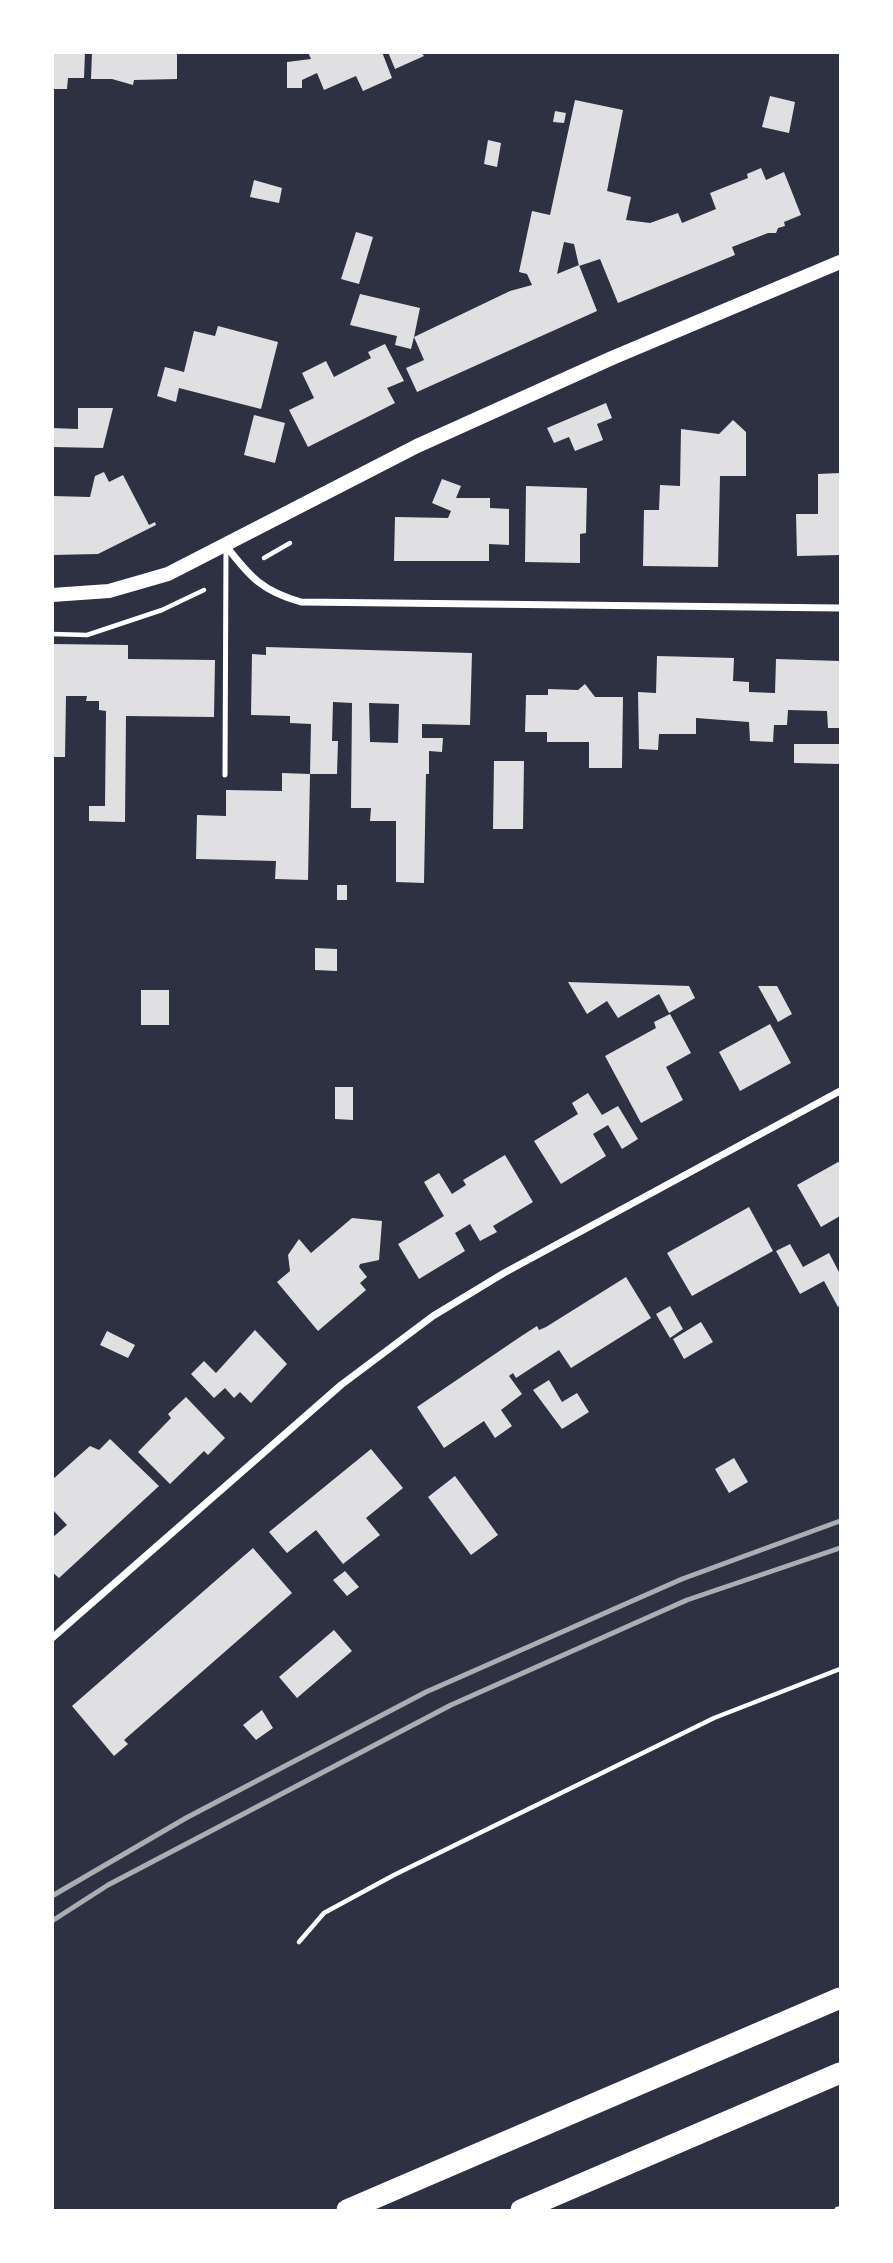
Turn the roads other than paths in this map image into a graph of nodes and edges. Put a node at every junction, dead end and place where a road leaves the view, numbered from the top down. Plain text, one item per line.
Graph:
1 (841, 262) edge
2 (226, 546) junction
3 (52, 595) edge
4 (841, 608) edge
5 (225, 775) dead end
6 (841, 1091) edge
7 (52, 1638) edge
8 (841, 1998) edge
9 (841, 2073) edge
10 (347, 2210) edge
11 (521, 2210) edge

1 - 2 main road
2 - 3 main road
2 - 4 street
2 - 5 lane
6 - 7 street
8 - 10 highway
9 - 11 highway

